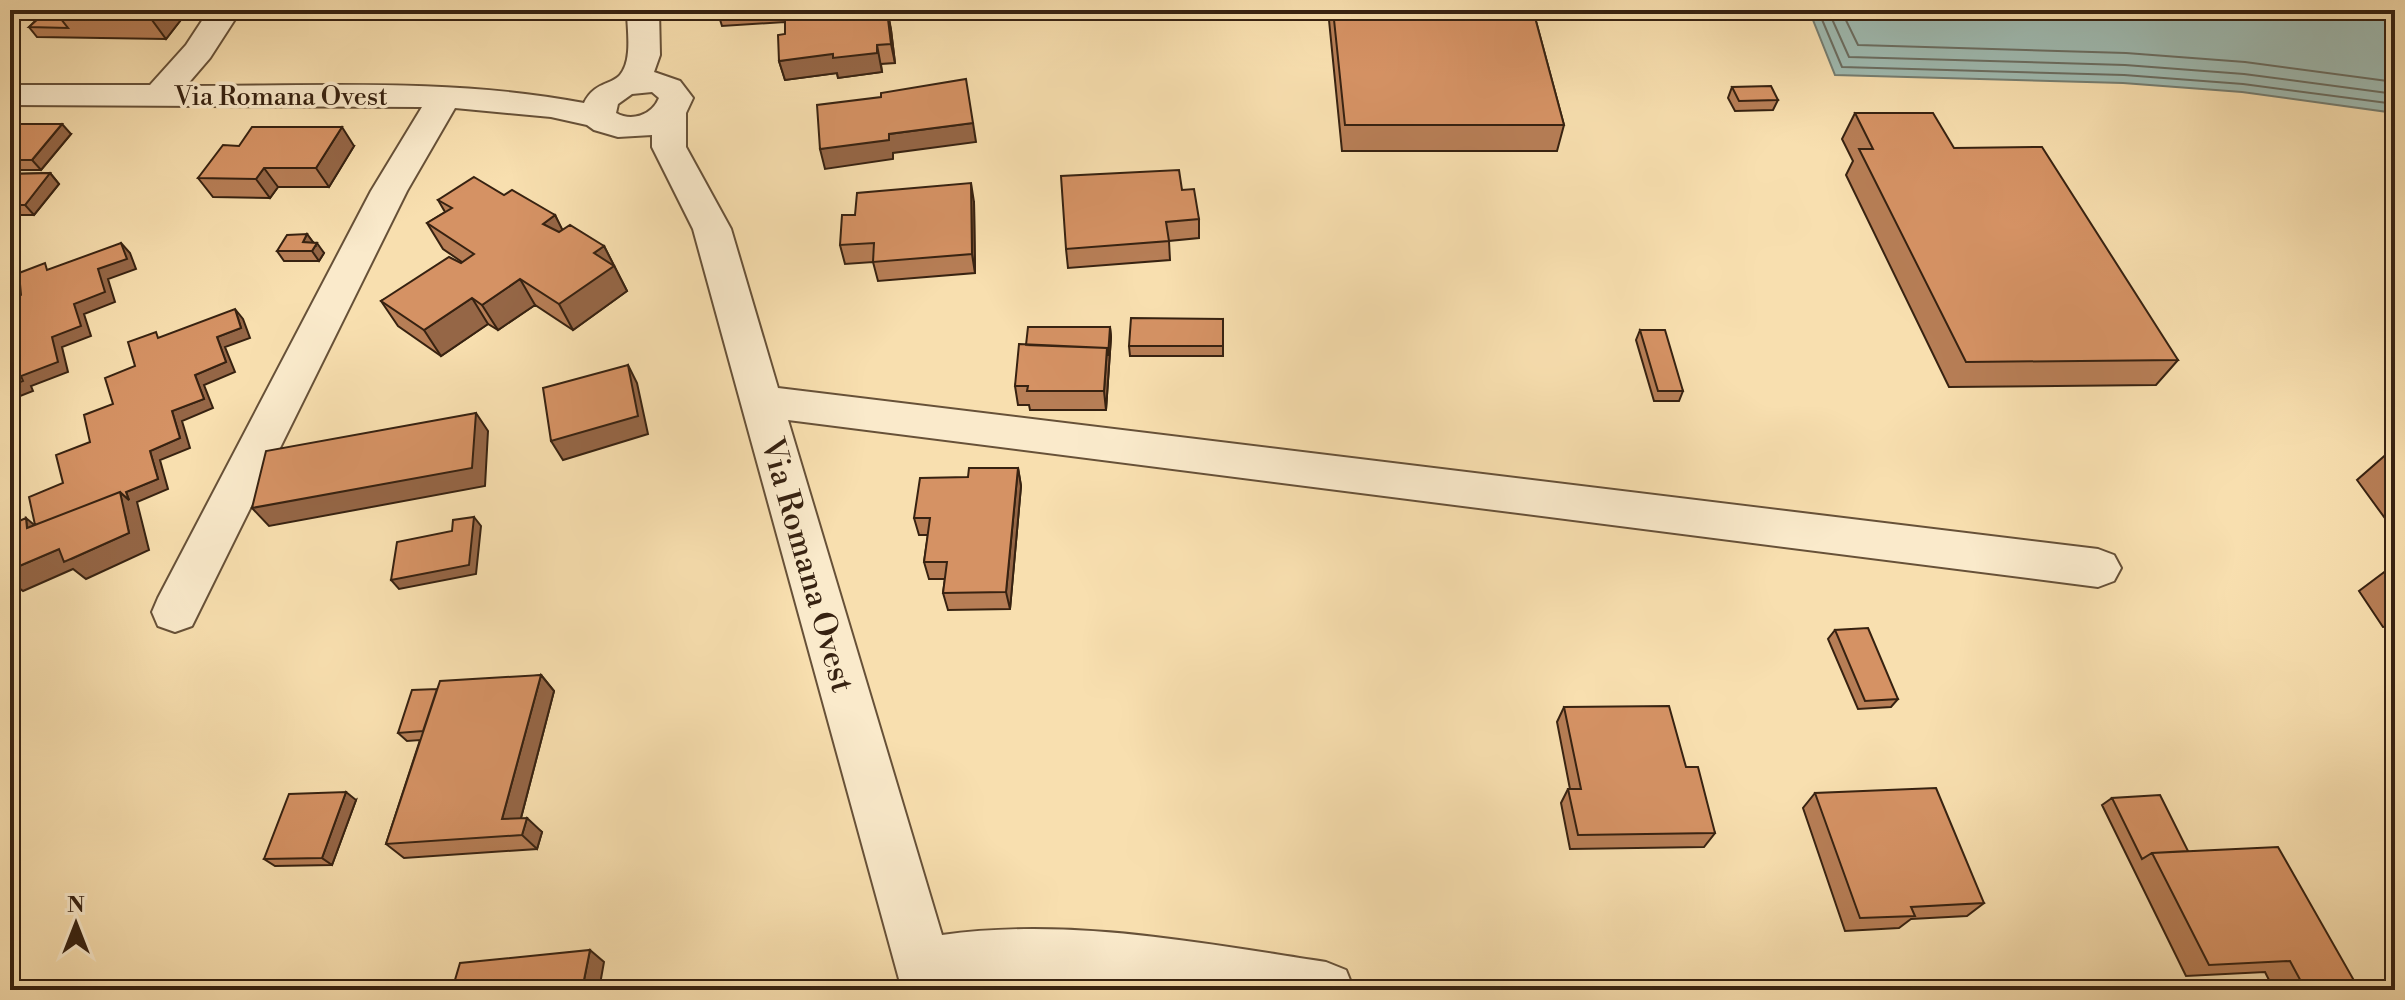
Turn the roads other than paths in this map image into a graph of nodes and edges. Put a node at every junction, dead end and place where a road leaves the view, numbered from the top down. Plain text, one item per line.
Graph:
1 (225, 10) edge
2 (643, 10) edge
3 (10, 95) edge
4 (159, 96) junction
5 (445, 97) junction
6 (640, 102) junction
7 (760, 401) junction
8 (2098, 568) dead end
9 (175, 612) dead end
10 (926, 978) edge
11 (1326, 990) edge

1 - 4 street
2 - 6 street
3 - 4 street, Via Romana Ovest
4 - 5 street, Via Romana Ovest
5 - 6 street, Via Romana Ovest
5 - 9 street
6 - 7 street, Via Romana Ovest
7 - 8 street
7 - 10 street, Via Romana Ovest
10 - 11 street

